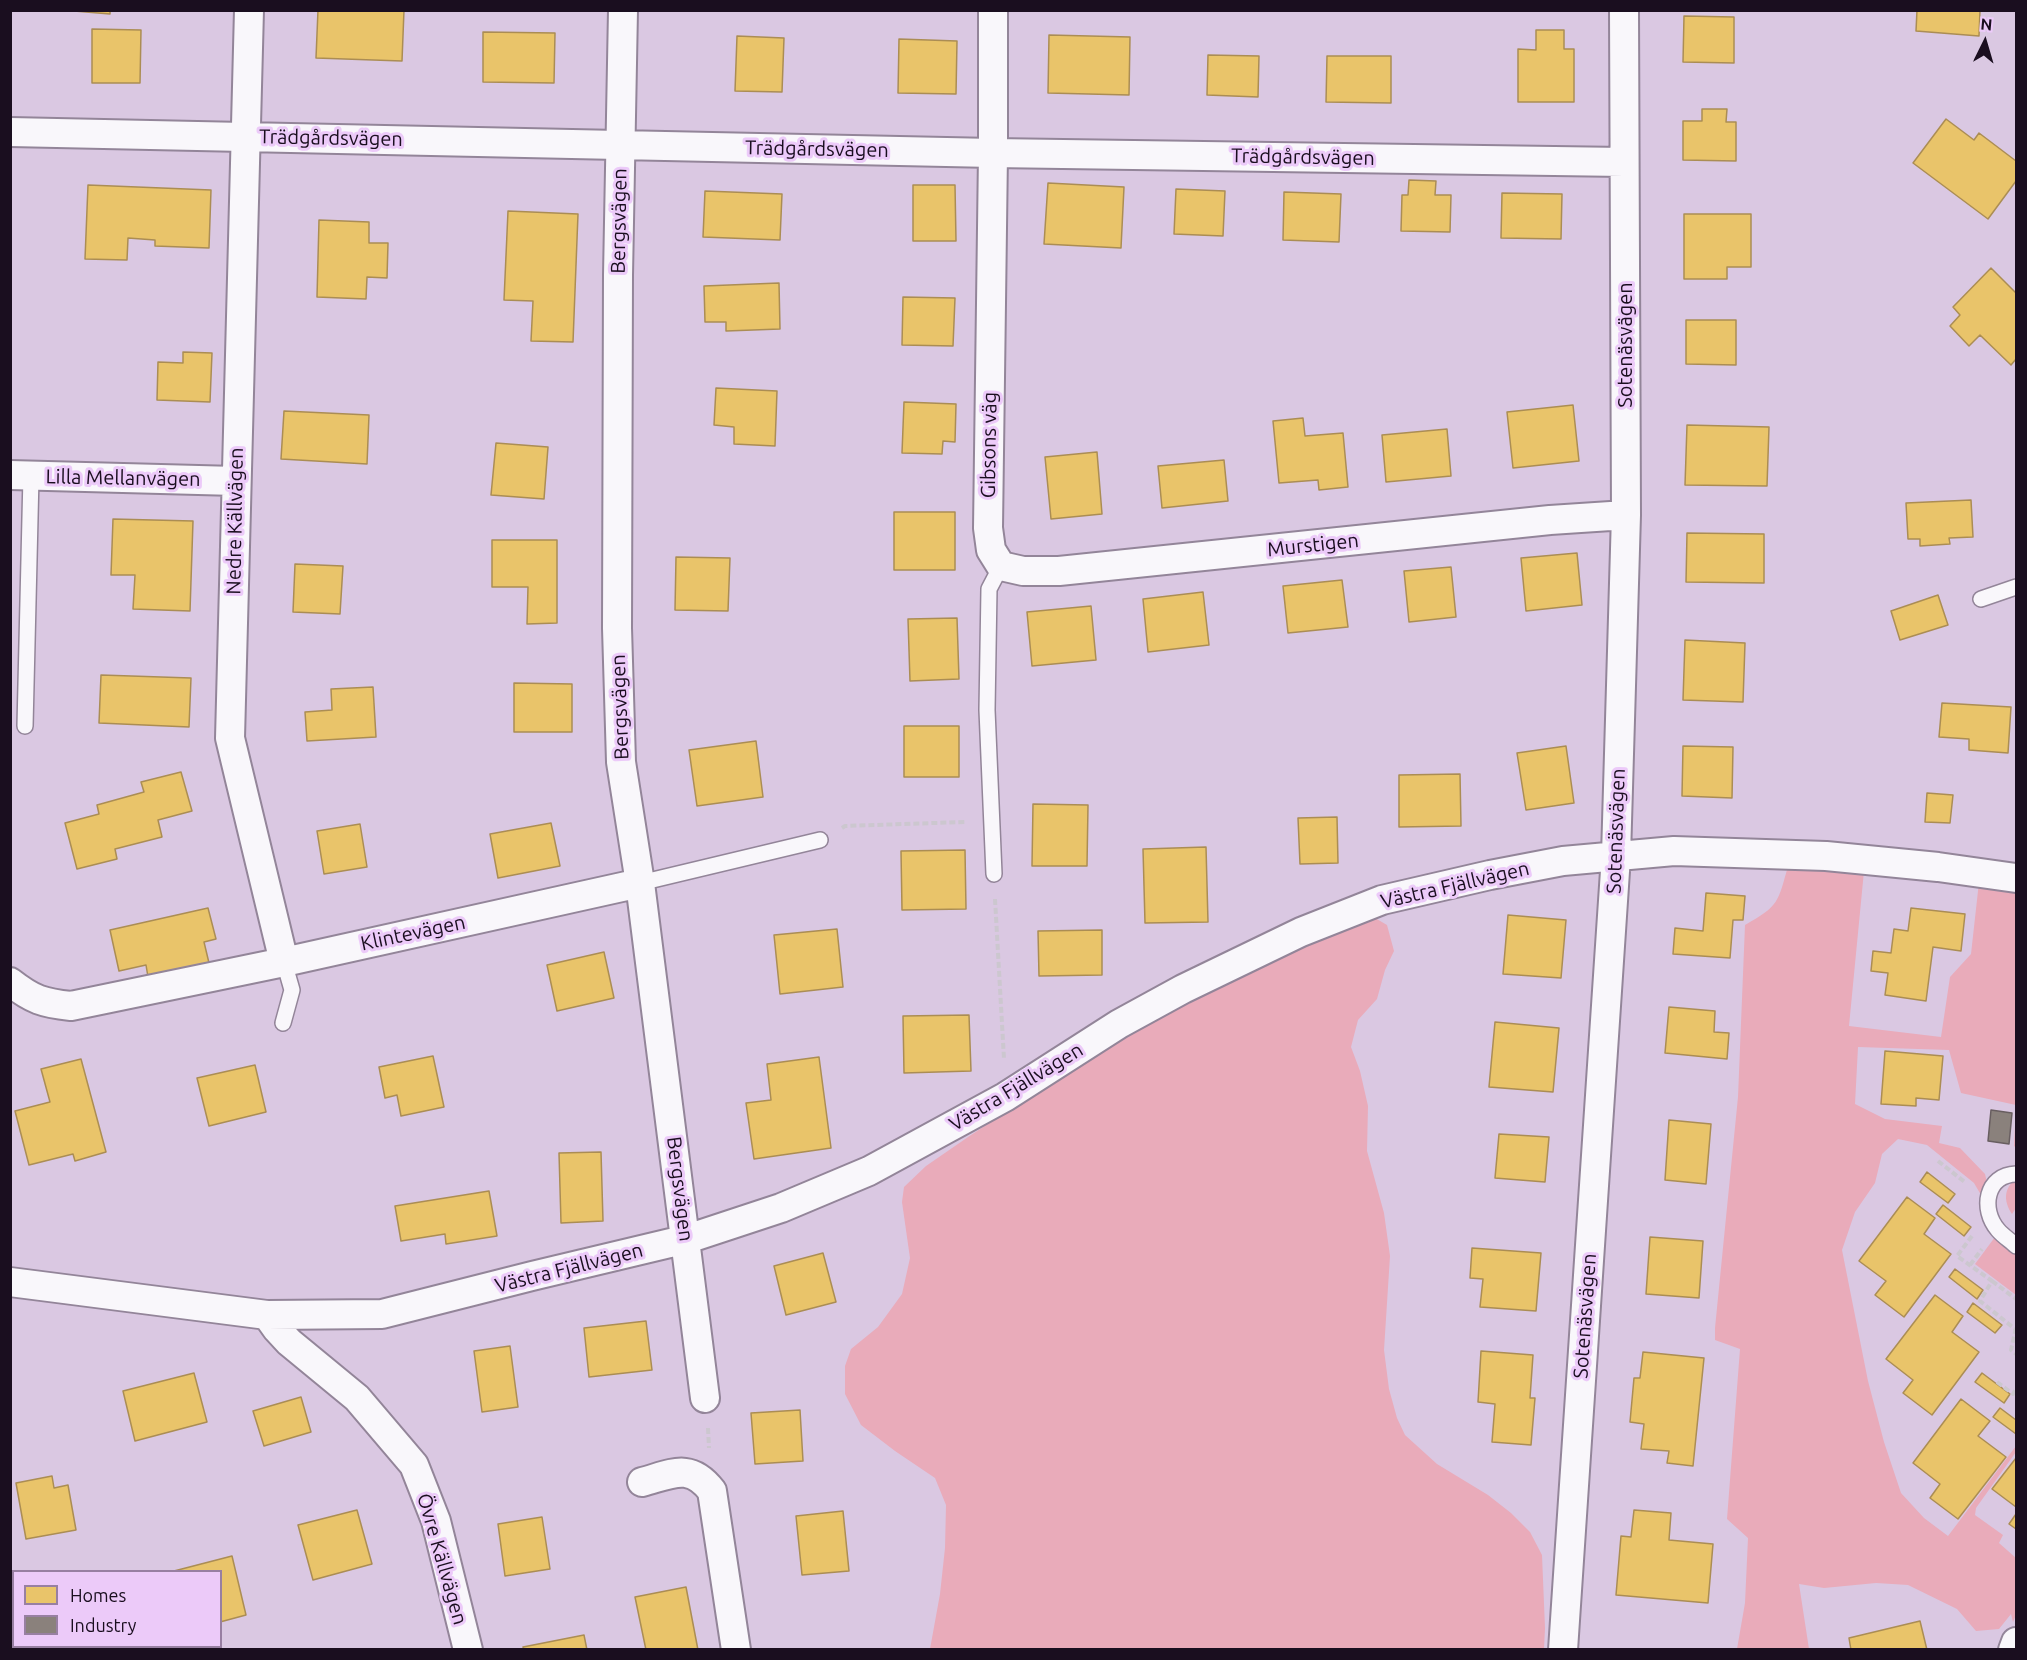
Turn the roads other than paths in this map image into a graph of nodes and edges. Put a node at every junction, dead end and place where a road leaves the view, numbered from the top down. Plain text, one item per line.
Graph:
1 (249, 10) edge
2 (623, 10) edge
3 (993, 10) edge
4 (1624, 10) edge
5 (10, 132) edge
6 (246, 136) junction
7 (621, 145) junction
8 (993, 153) junction
9 (1623, 162) junction
10 (21, 476) edge
11 (236, 481) junction
12 (1626, 515) junction
13 (1001, 566) junction
14 (2016, 587) edge
15 (1981, 599) dead end
16 (26, 726) dead end
17 (820, 840) road end
18 (1616, 856) junction
19 (994, 874) road end
20 (2016, 878) edge
21 (640, 883) junction
22 (284, 962) junction
23 (10, 982) edge
24 (283, 1023) dead end
25 (2016, 1174) edge
26 (687, 1239) junction
27 (2016, 1246) edge
28 (10, 1282) edge
29 (267, 1315) junction
30 (705, 1398) dead end
31 (642, 1482) dead end
32 (468, 1650) edge
33 (736, 1650) edge
34 (1563, 1650) edge

1 - 6 street, Nedre Källvägen
2 - 7 street, Bergsvägen
3 - 8 street, Gibsons väg
4 - 9 street, Sotenäsvägen
5 - 6 street, Trädgårdsvägen
6 - 7 street, Trädgårdsvägen
6 - 11 street, Nedre Källvägen
7 - 8 street, Trädgårdsvägen
7 - 21 street, Bergsvägen
8 - 9 street, Trädgårdsvägen
8 - 13 street, Gibsons väg
9 - 12 street, Sotenäsvägen
10 - 11 street, Lilla Mellanvägen
10 - 16 lane
11 - 22 street, Nedre Källvägen
12 - 13 street, Murstigen
12 - 18 street, Sotenäsvägen
13 - 19 lane
14 - 15 lane
17 - 21 lane, Klintevägen
18 - 20 street, Västra Fjällvägen
18 - 26 street, Västra Fjällvägen
18 - 34 street, Sotenäsvägen
21 - 22 street, Klintevägen
21 - 26 street, Bergsvägen
22 - 23 street, Klintevägen
22 - 24 lane, Nedre Källvägen
25 - 27 lane
26 - 29 street, Västra Fjällvägen
26 - 30 street, Bergsvägen
28 - 29 street, Västra Fjällvägen
29 - 32 street, Övre Källvägen
31 - 33 street

